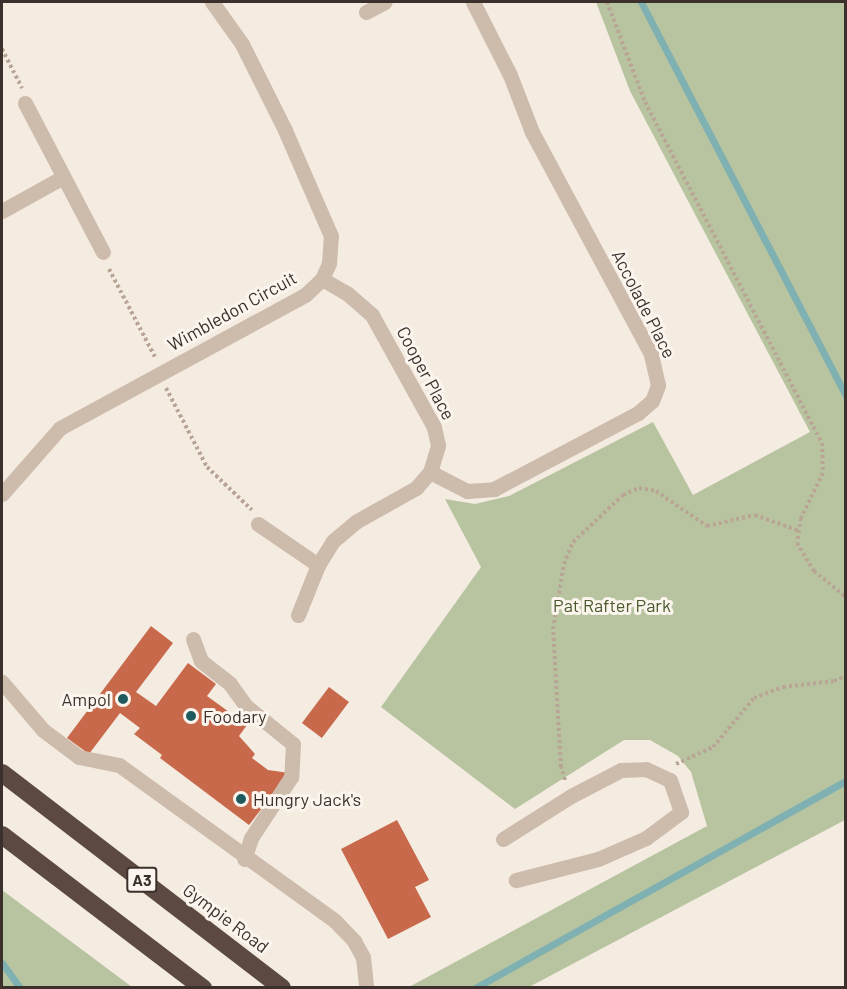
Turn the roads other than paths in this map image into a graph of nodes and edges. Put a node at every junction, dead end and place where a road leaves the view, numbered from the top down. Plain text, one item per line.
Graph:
1 (212, 2) edge
2 (385, 2) edge
3 (472, 2) edge
4 (366, 12) dead end
5 (25, 103) road end
6 (63, 177) junction
7 (2, 210) edge
8 (103, 252) road end
9 (322, 279) junction
10 (430, 472) junction
11 (2, 494) edge
12 (258, 524) road end
13 (318, 565) junction
14 (298, 615) dead end
15 (193, 639) dead end
16 (2, 682) edge
17 (2, 773) edge
18 (2, 835) edge
19 (503, 839) dead end
20 (244, 859) junction
21 (516, 880) dead end
22 (203, 987) edge
23 (282, 987) edge
24 (366, 987) edge

1 - 9 street, Wimbledon Circuit
2 - 4 street
3 - 10 street, Accolade Place
5 - 6 street
6 - 7 street
6 - 8 street
9 - 10 street, Cooper Place
9 - 11 street, Wimbledon Circuit
10 - 13 street
12 - 13 street
13 - 14 street
15 - 20 street
16 - 20 street
17 - 23 highway, Gympie Road / A3
18 - 22 highway
19 - 21 street
20 - 24 street

